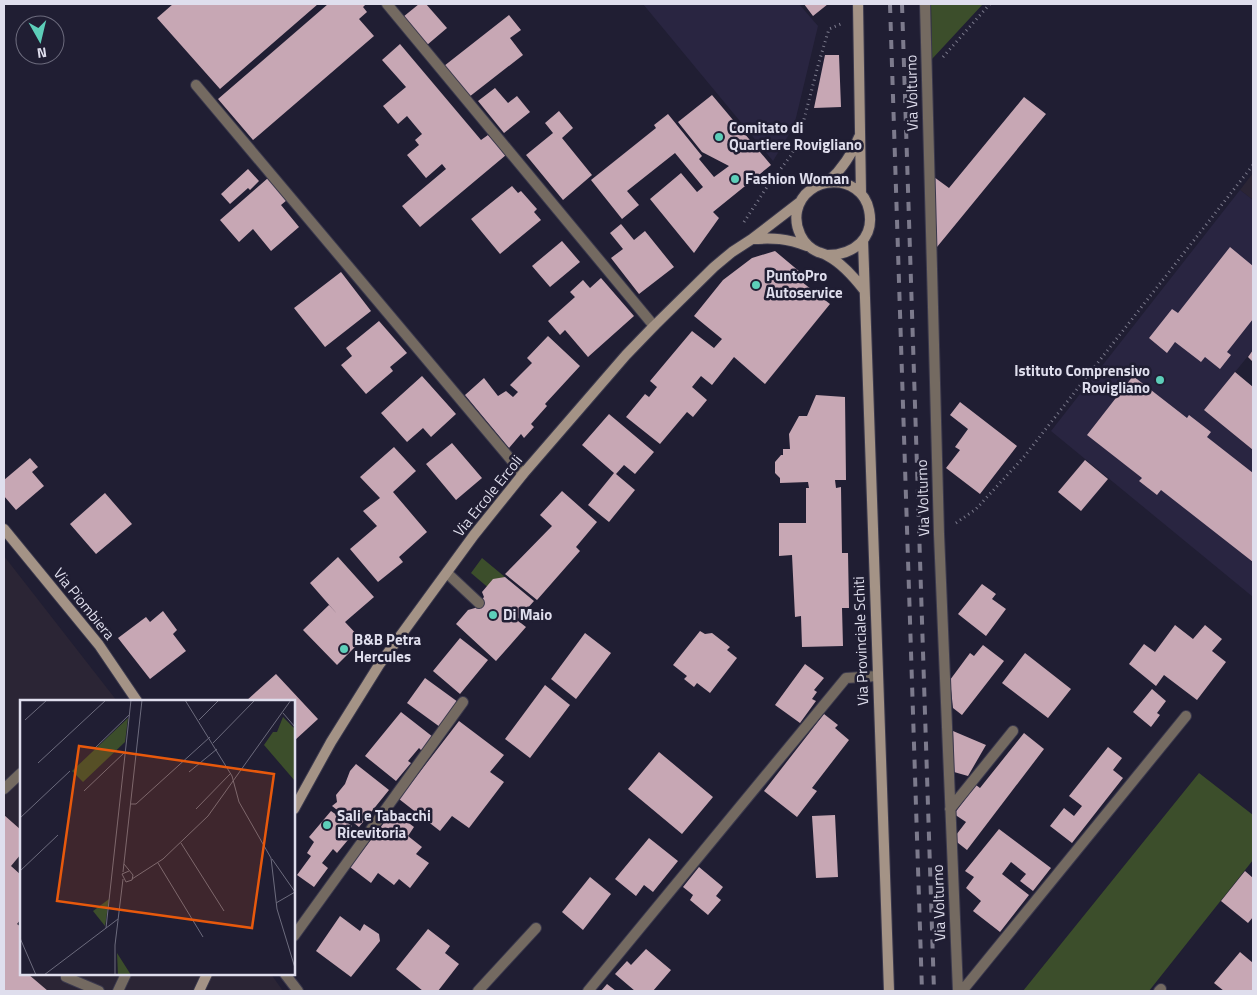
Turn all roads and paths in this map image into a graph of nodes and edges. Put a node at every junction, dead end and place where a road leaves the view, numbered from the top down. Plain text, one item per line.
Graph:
1 (387, 4) edge
2 (858, 4) edge
3 (925, 4) edge
4 (990, 4) edge
5 (848, 18) dead end
6 (927, 69) junction
7 (196, 85) dead end
8 (860, 134) junction
9 (1253, 166) edge
10 (828, 182) junction
11 (861, 194) junction
12 (800, 202) junction
13 (741, 228) dead end
14 (752, 239) junction
15 (863, 240) junction
16 (809, 246) junction
17 (827, 255) junction
18 (864, 290) junction
19 (654, 326) junction
20 (523, 474) junction
21 (4, 529) edge
22 (939, 534) junction
23 (447, 574) junction
24 (479, 603) dead end
25 (878, 676) junction
26 (136, 700) edge
27 (463, 702) dead end
28 (1186, 716) dead end
29 (1013, 731) dead end
30 (18, 776) edge
31 (4, 789) edge
32 (295, 807) edge
33 (950, 809) junction
34 (536, 928) dead end
35 (295, 935) edge
36 (66, 975) edge
37 (126, 975) edge
38 (207, 975) edge
39 (286, 975) edge
40 (99, 991) edge
41 (118, 991) edge
42 (199, 991) edge
43 (298, 991) edge
44 (478, 991) edge
45 (588, 991) edge
46 (889, 991) edge
47 (958, 991) edge
48 (962, 991) edge

1 - 19 street
2 - 8 street, Via Provinciale Schiti
3 - 6 street, Via Volturno
4 - 6 path
5 - 13 path
6 - 22 street, Via Volturno
7 - 20 street
8 - 10 street, Via Provinciale Schiti
8 - 11 street, Via Provinciale Schiti
9 - 22 path
10 - 11 street
10 - 12 street, Via Provinciale Schiti
11 - 15 street, Via Provinciale Schiti
12 - 14 street, Via Ercole Ercoli
12 - 16 street
14 - 16 street, Via Ercole Ercoli
14 - 19 street, Via Ercole Ercoli
15 - 17 street
15 - 18 street, Via Provinciale Schiti
16 - 17 street
17 - 18 street
18 - 25 street, Via Provinciale Schiti
19 - 20 street, Via Ercole Ercoli
20 - 23 street, Via Ercole Ercoli
21 - 26 street, Via Piombiera
22 - 33 street, Via Volturno
23 - 24 street
23 - 32 street, Via Ercole Ercoli
25 - 45 street
25 - 46 street, Via Provinciale Schiti
27 - 35 street
28 - 48 street
29 - 33 street
30 - 31 street
33 - 47 street, Via Volturno
34 - 44 street
36 - 40 street
37 - 41 street
38 - 42 street
39 - 43 street

